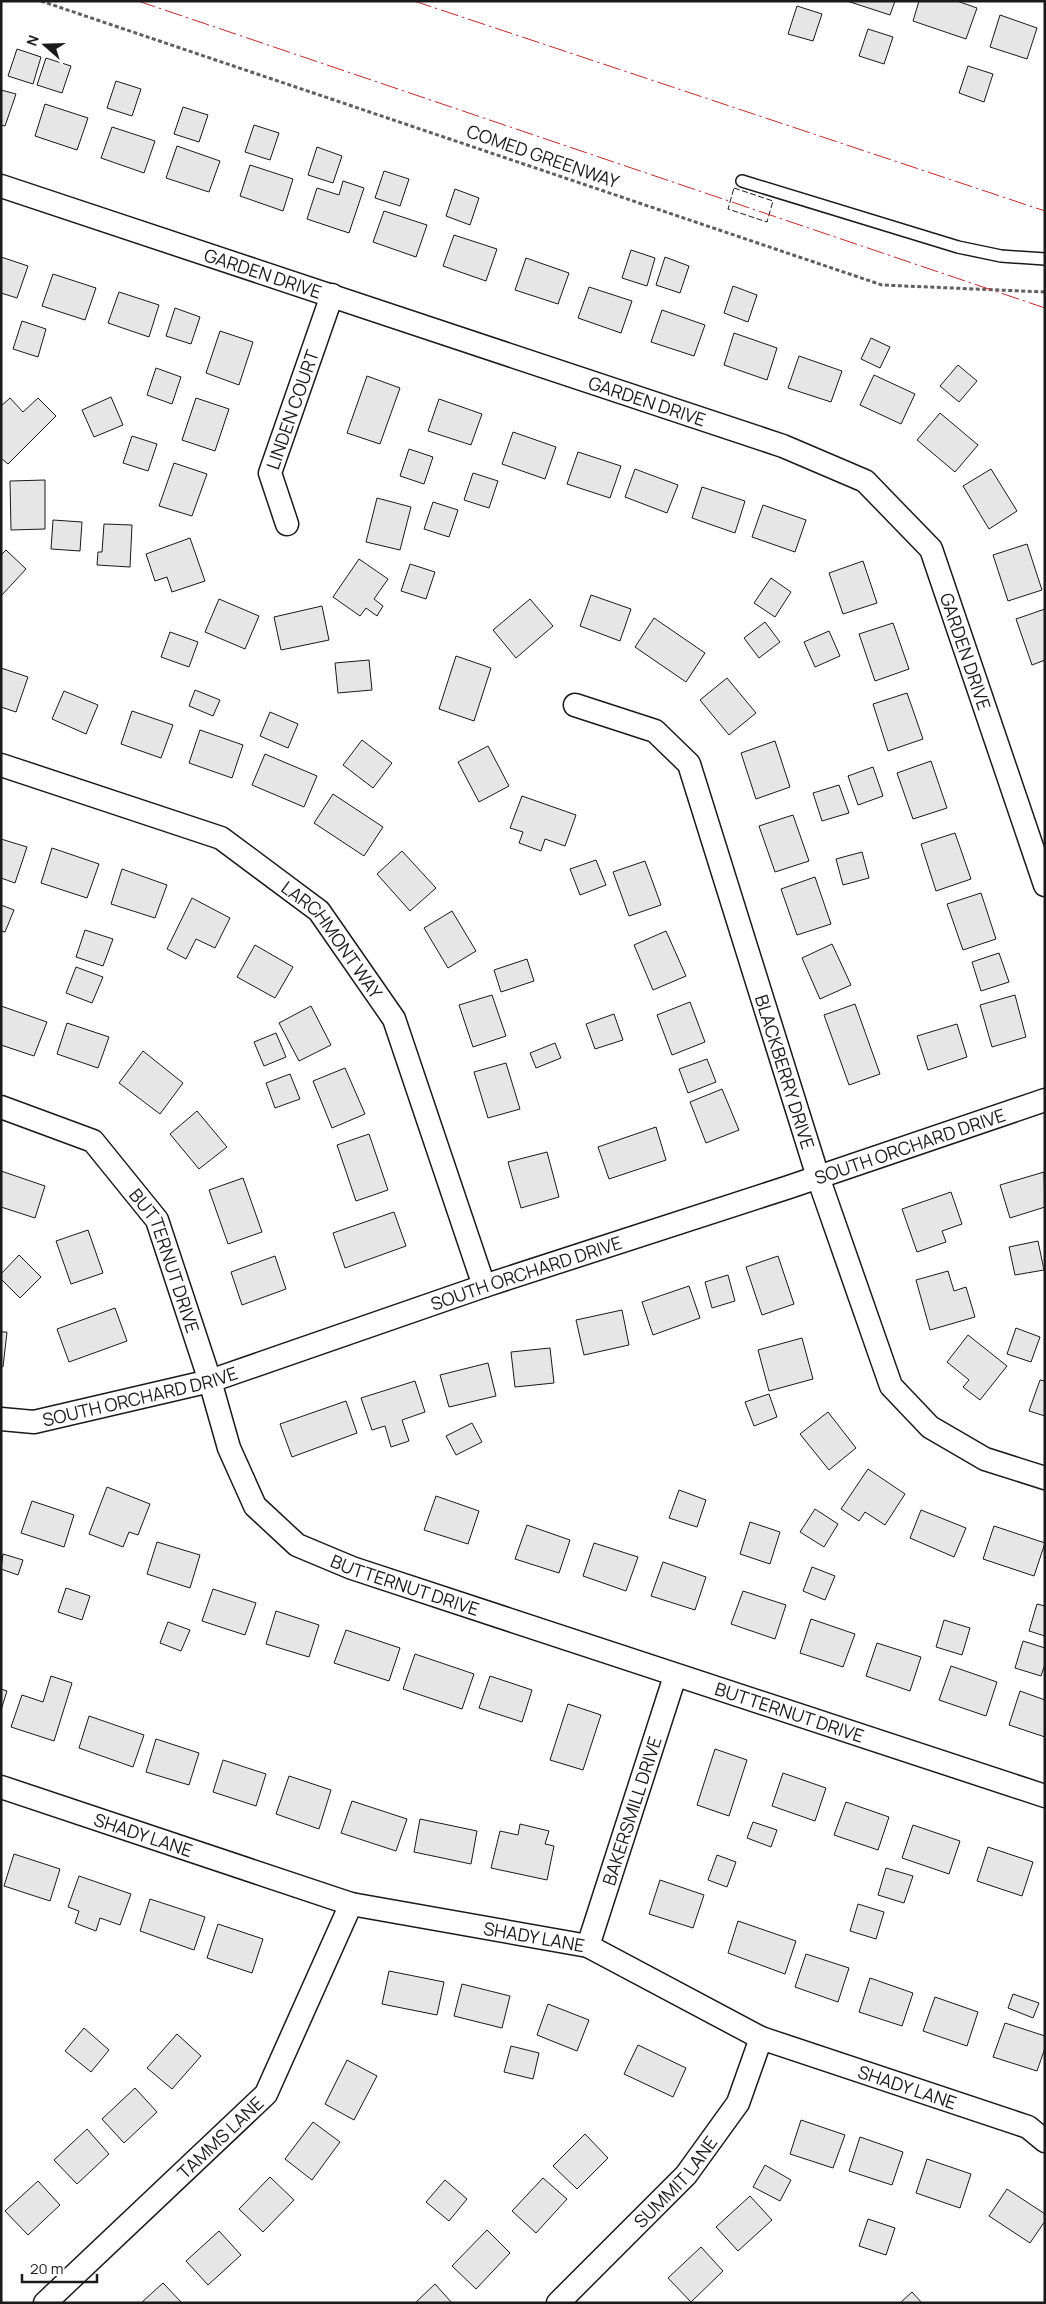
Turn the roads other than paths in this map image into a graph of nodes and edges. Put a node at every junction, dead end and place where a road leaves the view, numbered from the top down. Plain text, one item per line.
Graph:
1 (742, 180) dead end
2 (1, 186) edge
3 (1045, 259) edge
4 (332, 295) junction
5 (287, 524) dead end
6 (575, 705) dead end
7 (1, 765) edge
8 (1045, 885) edge
9 (1045, 1100) edge
10 (1, 1107) edge
11 (818, 1177) junction
12 (484, 1286) junction
13 (210, 1381) junction
14 (1, 1420) edge
15 (1045, 1478) edge
16 (675, 1676) junction
17 (1, 1787) edge
18 (1045, 1796) edge
19 (351, 1904) junction
20 (588, 1946) junction
21 (761, 2038) junction
22 (1045, 2141) edge
23 (45, 2303) edge
24 (558, 2303) edge

1 - 3 lane
2 - 4 street, GARDEN DRIVE
4 - 5 street, LINDEN COURT
4 - 8 street, GARDEN DRIVE
6 - 11 street, BLACKBERRY DRIVE
7 - 12 street, LARCHMONT WAY
9 - 11 street, SOUTH ORCHARD DRIVE
10 - 13 street, BUTTERNUT DRIVE
11 - 12 street, SOUTH ORCHARD DRIVE
11 - 15 street, BLACKBERRY DRIVE
12 - 13 street, SOUTH ORCHARD DRIVE
13 - 14 street, SOUTH ORCHARD DRIVE
13 - 16 street, BUTTERNUT DRIVE
16 - 18 street, BUTTERNUT DRIVE
16 - 20 street, BAKERSMILL DRIVE
17 - 19 street, SHADY LANE
19 - 20 street, SHADY LANE
19 - 23 street, TAMMS LANE
20 - 21 street, SHADY LANE
21 - 22 street, SHADY LANE
21 - 24 street, SUMMIT LANE

